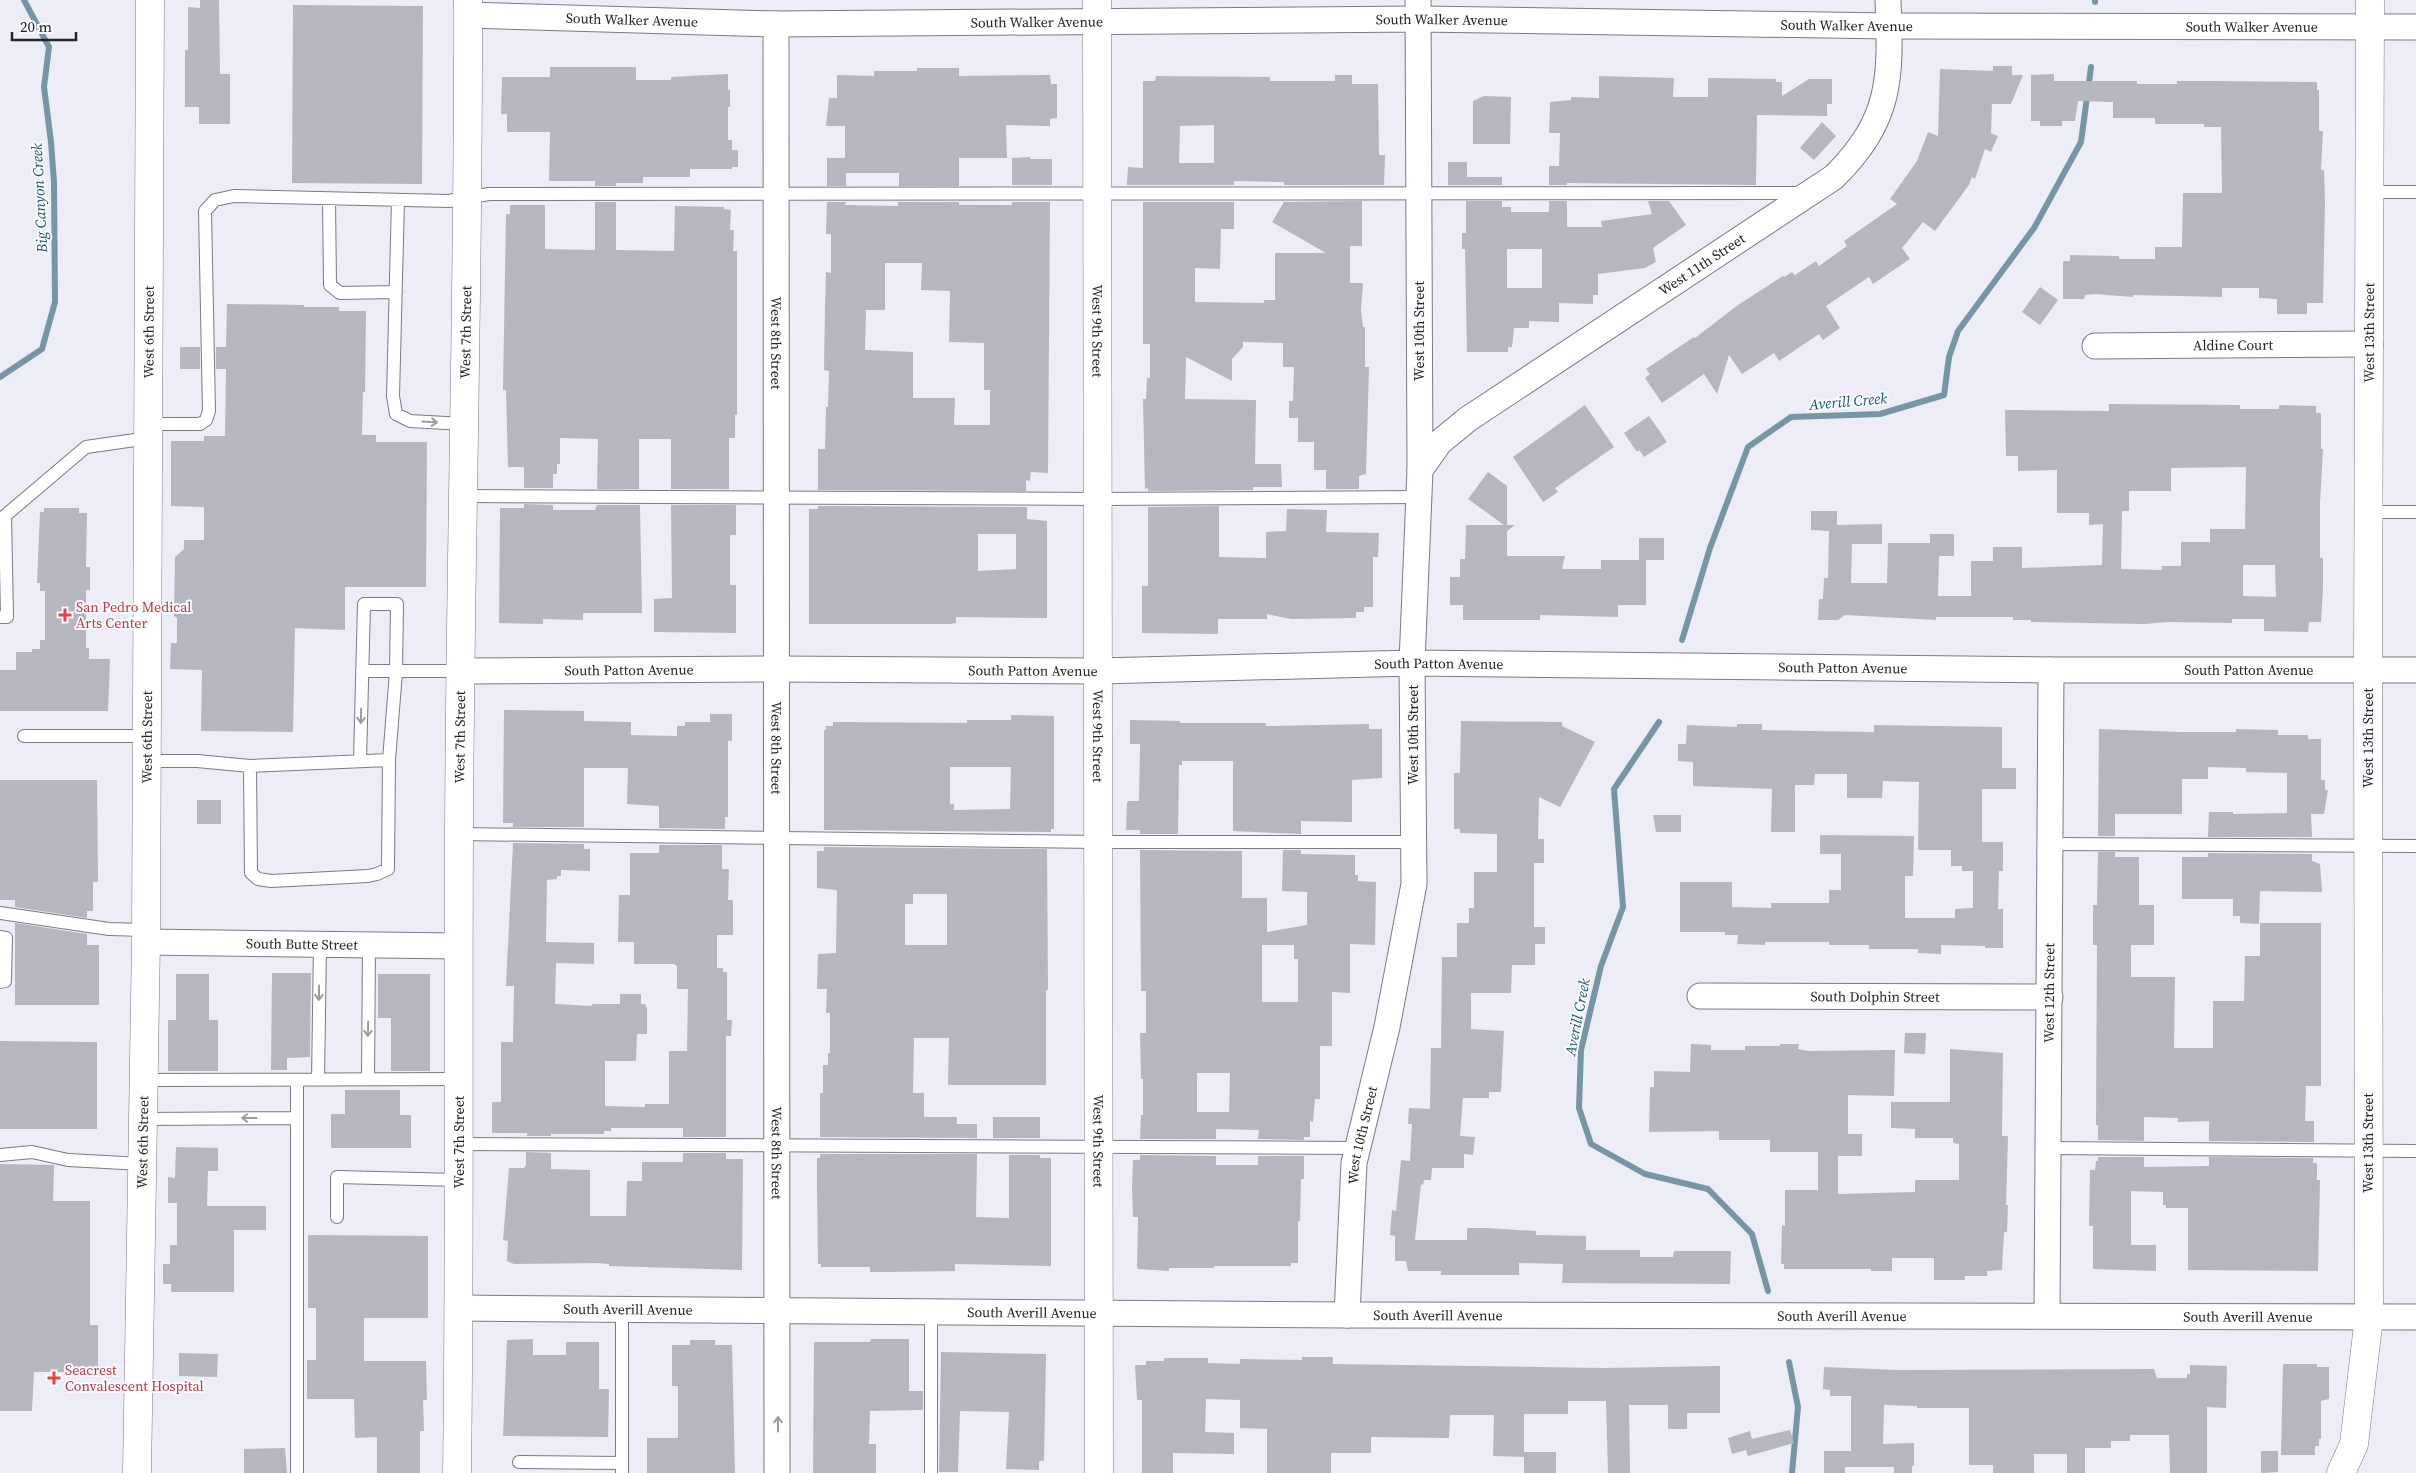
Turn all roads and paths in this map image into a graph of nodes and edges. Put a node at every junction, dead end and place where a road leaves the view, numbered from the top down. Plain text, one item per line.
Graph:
1 (150, 0) edge
2 (1888, 0) edge
3 (468, 7) edge
4 (1418, 9) edge
5 (1096, 10) edge
6 (2370, 13) edge
7 (776, 24) junction
8 (1889, 26) junction
9 (2416, 27) edge
10 (2370, 192) junction
11 (2416, 192) edge
12 (776, 193) junction
13 (1809, 193) junction
14 (1097, 195) junction
15 (1418, 195) junction
16 (469, 198) junction
17 (329, 200) junction
18 (398, 200) junction
19 (396, 292) junction
20 (2370, 344) junction
21 (2094, 346) dead end
22 (464, 424) junction
23 (150, 431) junction
24 (1420, 470) junction
25 (463, 496) junction
26 (777, 497) junction
27 (1419, 497) junction
28 (1098, 499) junction
29 (2369, 512) junction
30 (2416, 512) edge
31 (3, 518) edge
32 (0, 617) edge
33 (1412, 663) junction
34 (778, 669) junction
35 (2368, 669) junction
36 (2051, 670) junction
37 (2416, 670) edge
38 (362, 671) junction
39 (461, 671) junction
40 (1100, 671) junction
41 (396, 672) junction
42 (24, 736) dead end
43 (148, 748) junction
44 (389, 760) junction
45 (360, 761) junction
46 (250, 766) junction
47 (459, 834) junction
48 (778, 839) junction
49 (1099, 842) junction
50 (1414, 842) junction
51 (2051, 844) junction
52 (2368, 846) junction
53 (2416, 846) edge
54 (0, 913) edge
55 (146, 936) junction
56 (0, 937) edge
57 (320, 944) junction
58 (369, 945) junction
59 (459, 946) junction
60 (0, 982) edge
61 (1700, 996) dead end
62 (2050, 997) junction
63 (368, 1079) junction
64 (458, 1079) junction
65 (144, 1080) junction
66 (297, 1080) junction
67 (318, 1080) junction
68 (297, 1118) junction
69 (143, 1119) junction
70 (458, 1144) junction
71 (778, 1146) junction
72 (1099, 1147) junction
73 (1358, 1148) junction
74 (2048, 1148) junction
75 (2368, 1151) junction
76 (2416, 1151) edge
77 (0, 1155) edge
78 (142, 1164) junction
79 (458, 1180) junction
80 (337, 1217) dead end
81 (460, 1308) junction
82 (622, 1309) junction
83 (779, 1309) junction
84 (931, 1310) junction
85 (1099, 1312) junction
86 (1347, 1314) junction
87 (2047, 1316) junction
88 (2416, 1317) edge
89 (2369, 1318) junction
90 (519, 1462) dead end
91 (622, 1468) edge
92 (136, 1473) edge
93 (297, 1473) edge
94 (457, 1473) edge
95 (777, 1473) edge
96 (931, 1473) edge
97 (1099, 1473) edge
98 (2341, 1473) edge

1 - 23 main road, West 6th Street
2 - 8 street, West 11th Street
3 - 7 street, South Walker Avenue
3 - 16 main road, West 7th Street
4 - 5 street, South Walker Avenue
4 - 8 street, South Walker Avenue
4 - 15 street, West 10th Street
5 - 7 street, South Walker Avenue
5 - 14 main road, West 9th Street
6 - 8 street, South Walker Avenue
6 - 9 street, South Walker Avenue
6 - 10 main road, West 13th Street
7 - 12 street, West 8th Street
8 - 13 street, West 11th Street
10 - 11 lane
10 - 20 main road, West 13th Street
12 - 14 lane
12 - 16 lane
12 - 26 street, West 8th Street
13 - 15 lane
13 - 24 street, West 11th Street
14 - 15 lane
14 - 28 main road, West 9th Street
15 - 24 street, West 10th Street
16 - 18 lane
16 - 22 main road, West 7th Street
17 - 18 lane
17 - 19 lane
17 - 23 lane
18 - 19 lane
19 -> 22 lane
20 - 21 street, Aldine Court
20 - 29 main road, West 13th Street
22 - 25 main road, West 7th Street
23 - 31 lane
23 - 43 main road, West 6th Street
24 - 27 street, West 10th Street
25 - 26 lane
25 - 39 main road, West 7th Street
26 - 28 lane
26 - 34 street, West 8th Street
27 - 28 lane
27 - 33 street, West 10th Street
28 - 40 main road, West 9th Street
29 - 30 lane
29 - 35 main road, West 13th Street
31 - 32 lane
33 - 36 street, South Patton Avenue
33 - 40 street, South Patton Avenue
33 - 50 street, West 10th Street
34 - 39 street, South Patton Avenue
34 - 40 street, South Patton Avenue
34 - 48 street, West 8th Street
35 - 36 street, South Patton Avenue
35 - 37 street, South Patton Avenue
35 - 52 main road, West 13th Street
36 - 51 street, West 12th Street
38 - 41 lane
38 - 41 lane
38 -> 45 lane
39 - 41 lane
39 - 47 main road, West 7th Street
40 - 49 main road, West 9th Street
41 - 44 lane
42 - 43 lane
43 - 46 lane
43 - 55 main road, West 6th Street
44 - 45 lane
44 - 46 lane
45 - 46 lane
47 - 48 lane
47 - 59 main road, West 7th Street
48 - 49 lane
48 - 71 street, West 8th Street
49 - 50 lane
49 - 72 main road, West 9th Street
50 - 73 street, West 10th Street
51 - 52 lane
51 - 62 street, West 12th Street
52 - 53 lane
52 - 75 main road, West 13th Street
54 - 55 lane
55 - 57 street, South Butte Street
55 - 65 main road, West 6th Street
56 - 60 lane
57 - 58 street, South Butte Street
57 -> 67 lane
58 - 59 street, South Butte Street
58 -> 63 lane
59 - 64 main road, West 7th Street
61 - 62 street, South Dolphin Street
62 - 74 street, West 12th Street
63 - 64 lane
63 - 67 lane
64 - 70 main road, West 7th Street
65 - 66 lane
65 - 69 main road, West 6th Street
66 - 67 lane
66 - 68 lane
68 -> 69 lane
68 - 93 lane
69 - 78 main road, West 6th Street
70 - 71 lane
70 - 79 main road, West 7th Street
71 - 72 lane
71 - 83 street, West 8th Street
72 - 73 lane
72 - 85 main road, West 9th Street
73 - 86 street, West 10th Street
74 - 75 lane
74 - 87 street, West 12th Street
75 - 76 lane
75 - 89 main road, West 13th Street
77 - 78 lane
78 - 92 main road, West 6th Street
79 - 80 lane
79 - 81 main road, West 7th Street
81 - 82 street, South Averill Avenue
81 - 94 main road, West 7th Street
82 - 83 street, South Averill Avenue
82 - 91 lane
83 - 84 street, South Averill Avenue
95 -> 83 street, West 8th Street
84 - 85 street, South Averill Avenue
84 - 96 lane
85 - 86 street, South Averill Avenue
85 - 97 main road, West 9th Street
86 - 87 street, South Averill Avenue
87 - 89 street, South Averill Avenue
88 - 89 street, South Averill Avenue
89 - 98 main road, West 13th Street
90 - 91 lane

